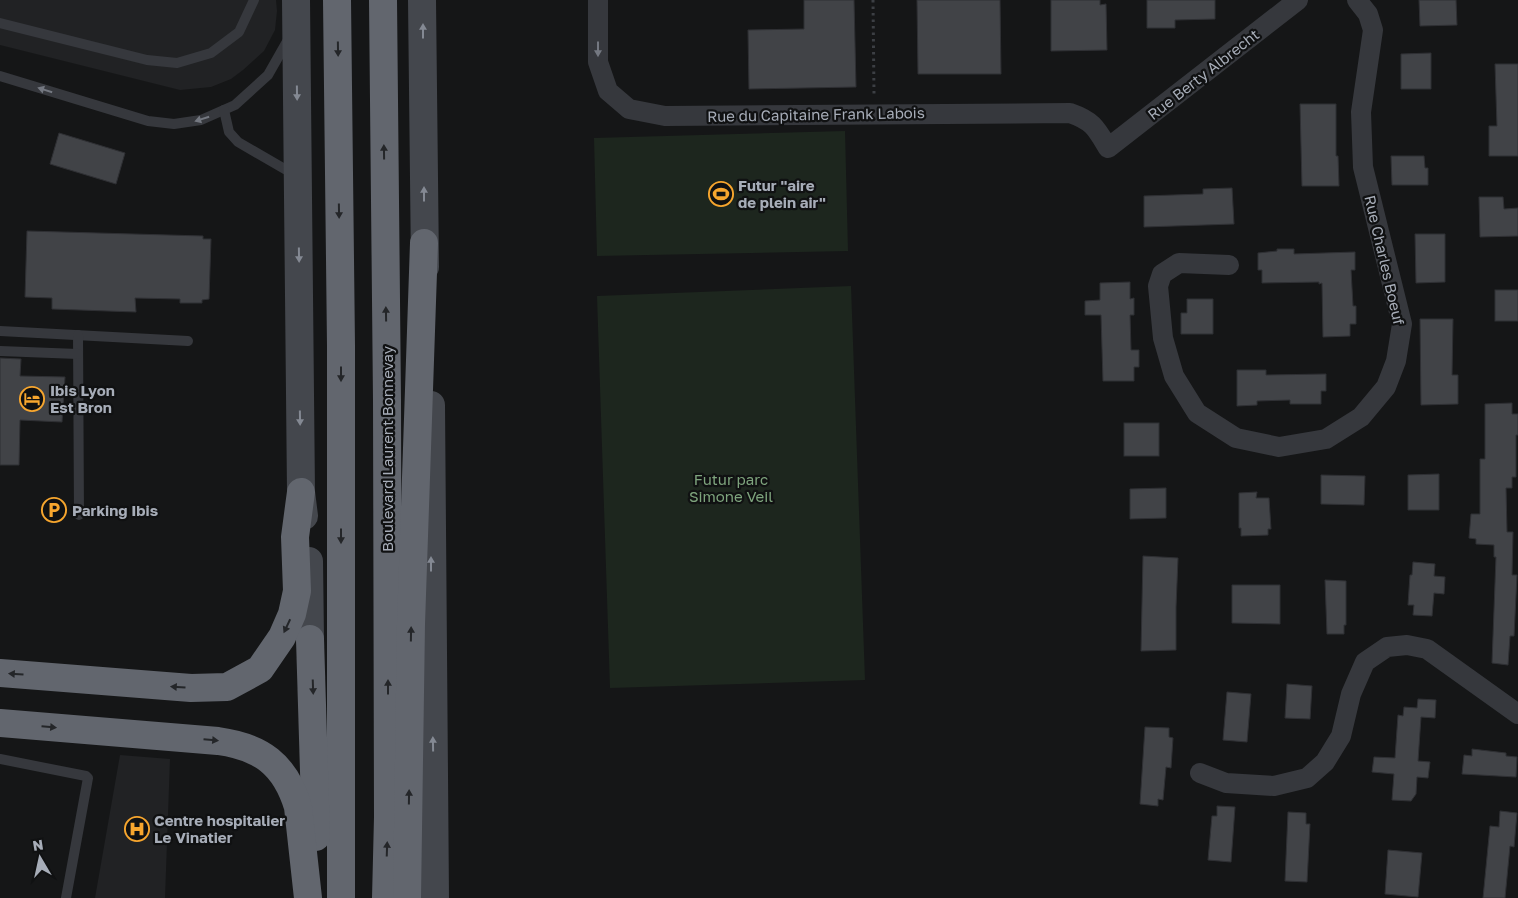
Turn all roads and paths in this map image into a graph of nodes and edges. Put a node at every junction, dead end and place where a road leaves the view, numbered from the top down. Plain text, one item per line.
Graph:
1 (254, 0) edge
2 (337, 0) edge
3 (382, 0) edge
4 (422, 0) edge
5 (598, 0) edge
6 (873, 0) edge
7 (1298, 0) edge
8 (1357, 0) edge
9 (296, 13) edge
10 (0, 23) edge
11 (0, 76) edge
12 (224, 110) junction
13 (875, 113) junction
14 (1108, 148) joint
15 (298, 177) junction
16 (424, 243) junction
17 (1229, 265) dead end
18 (0, 331) edge
19 (78, 335) junction
20 (188, 341) dead end
21 (0, 351) edge
22 (78, 354) junction
23 (301, 492) junction
24 (79, 515) dead end
25 (310, 639) joint
26 (0, 673) edge
27 (1518, 714) edge
28 (0, 723) edge
29 (0, 760) edge
30 (1200, 773) dead end
31 (66, 898) edge
32 (308, 898) edge
33 (312, 898) edge
34 (341, 898) edge
35 (386, 898) edge
36 (407, 898) edge
37 (435, 898) edge

1 - 10 lane
2 -> 34 highway
35 -> 3 highway, Boulevard Laurent Bonnevay
16 -> 4 main road
5 -> 13 street, Rue du Capitaine Frank Labois
6 - 13 path
7 - 14 street, Rue Berty Albrecht
8 - 17 street, Rue Charles Boeuf
9 - 12 lane
9 -> 15 main road
12 -> 11 lane
12 - 15 lane
13 - 14 street, Rue du Capitaine Frank Labois
15 -> 23 main road
36 -> 16 highway
37 -> 16 main road
18 - 19 lane
19 - 20 lane
19 - 22 lane
21 - 22 lane
22 - 24 lane
23 - 25 main road
23 -> 26 highway
25 -> 33 highway
27 - 30 street
28 -> 32 highway
29 - 31 lane

